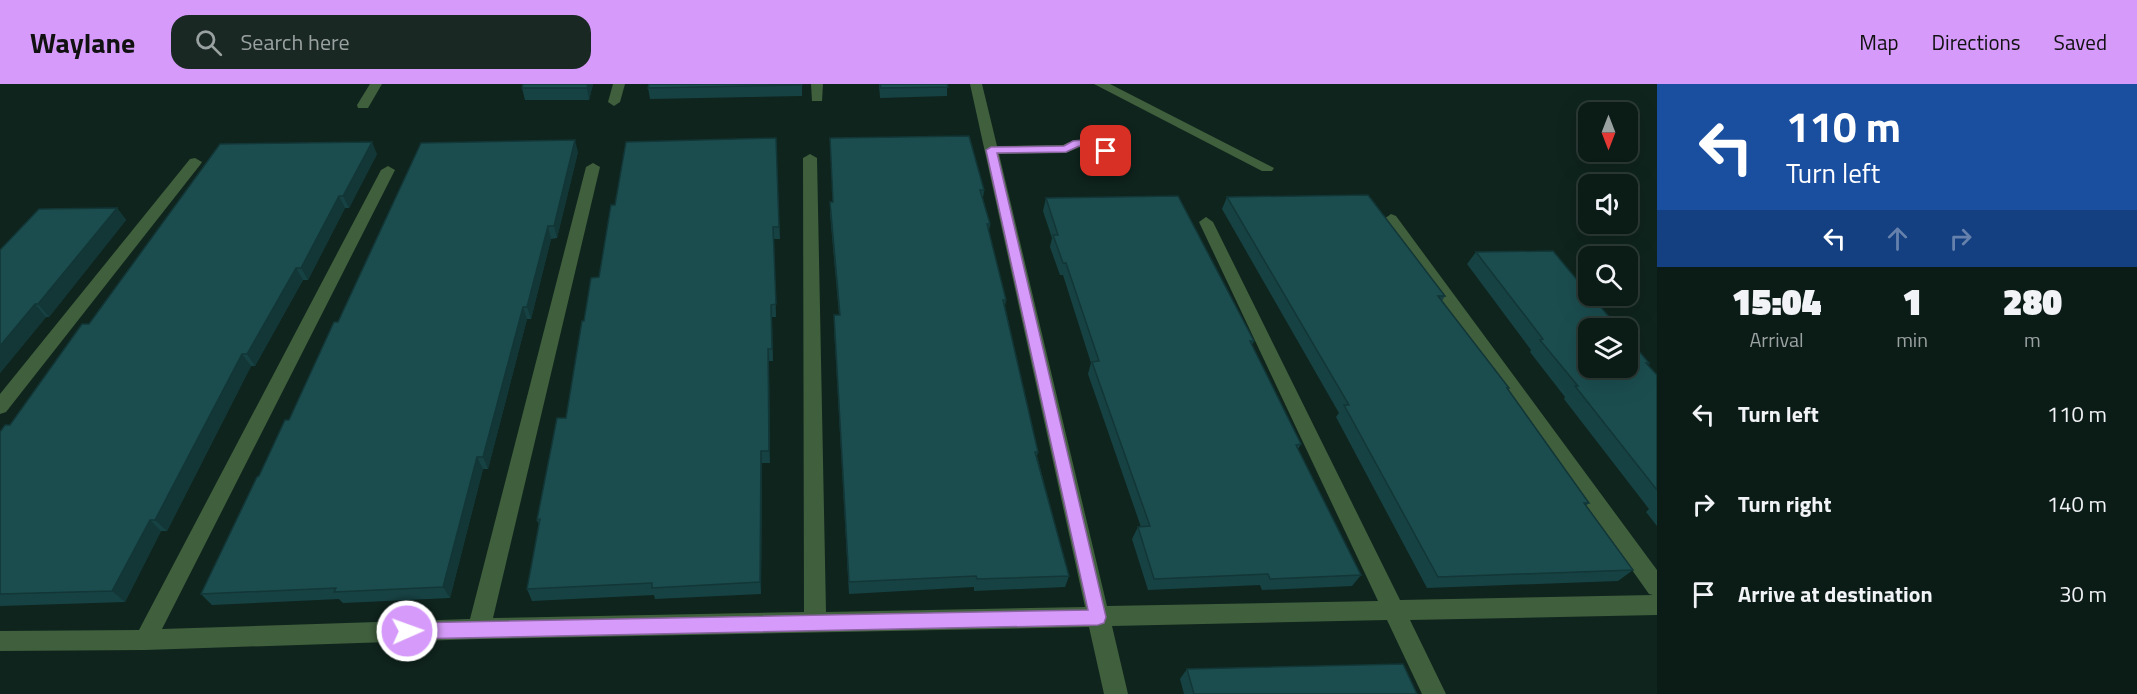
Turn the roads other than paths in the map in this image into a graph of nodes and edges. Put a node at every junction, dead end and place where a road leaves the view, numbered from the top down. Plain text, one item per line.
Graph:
1 (376, 84) edge
2 (619, 84) edge
3 (817, 84) edge
4 (976, 84) edge
5 (1100, 84) edge
6 (817, 98) dead end
7 (614, 102) dead end
8 (363, 105) dead end
9 (991, 150) junction
10 (1106, 151) dead end
11 (810, 158) dead end
12 (195, 162) dead end
13 (593, 167) dead end
14 (1267, 168) dead end
15 (388, 170) dead end
16 (1391, 219) dead end
17 (1206, 222) dead end
18 (0, 407) edge
19 (1657, 587) edge
20 (1657, 605) edge
21 (1394, 611) junction
22 (1098, 617) junction
23 (815, 623) junction
24 (478, 629) junction
25 (145, 640) junction
26 (0, 641) edge
27 (1116, 694) edge
28 (1434, 694) edge

1 - 8 street
2 - 7 street
3 - 6 street
4 - 9 street
5 - 14 street
9 - 10 street
9 - 22 street
11 - 23 street
12 - 18 street
13 - 24 street
15 - 25 street
16 - 19 street
17 - 21 street
20 - 21 street
21 - 22 street
21 - 28 street
22 - 23 street
22 - 27 street
23 - 24 street
24 - 25 street
25 - 26 street

